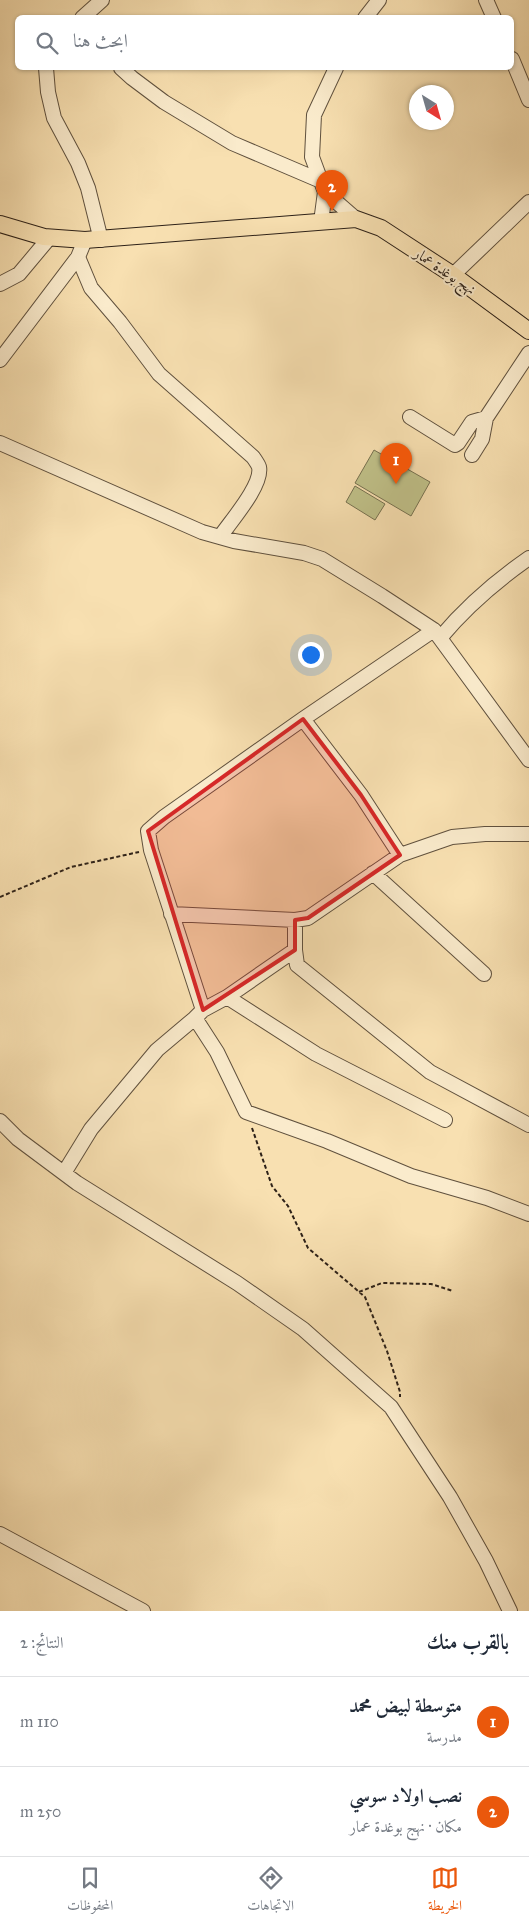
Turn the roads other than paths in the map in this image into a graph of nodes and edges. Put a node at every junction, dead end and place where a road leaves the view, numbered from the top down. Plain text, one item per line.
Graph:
1 (379, 0) edge
2 (486, 0) edge
3 (98, 5) edge
4 (86, 15) edge
5 (367, 15) edge
6 (493, 15) edge
7 (514, 64) edge
8 (46, 70) edge
9 (123, 70) edge
10 (335, 70) edge
11 (529, 100) edge
12 (323, 187) junction
13 (529, 202) edge
14 (356, 219) junction
15 (321, 222) junction
16 (0, 224) edge
17 (50, 237) junction
18 (93, 240) junction
19 (78, 257) junction
20 (453, 276) junction
21 (0, 284) edge
22 (529, 331) edge
23 (529, 353) edge
24 (0, 360) edge
25 (410, 417) dead end
26 (486, 418) junction
27 (0, 443) edge
28 (472, 455) dead end
29 (220, 537) junction
30 (529, 558) edge
31 (437, 634) junction
32 (303, 719) junction
33 (529, 760) edge
34 (529, 834) edge
35 (400, 855) junction
36 (374, 873) junction
37 (171, 914) junction
38 (295, 920) junction
39 (295, 950) junction
40 (484, 974) dead end
41 (227, 997) junction
42 (199, 1014) junction
43 (445, 1120) dead end
44 (0, 1121) edge
45 (529, 1125) edge
46 (64, 1173) junction
47 (529, 1214) edge
48 (0, 1534) edge
49 (143, 1611) edge
50 (510, 1611) edge

1 - 5 street
2 - 6 street
3 - 4 street
7 - 11 street
8 - 18 street
9 - 12 street
10 - 12 street
12 - 14 street
12 - 15 street
13 - 20 street
14 - 15 main road
14 - 20 main road, نهج بوغدة عمار
15 - 18 main road
16 - 17 main road
17 - 18 main road
17 - 21 street
18 - 19 street
19 - 24 street
19 - 29 street
20 - 22 main road, نهج بوغدة عمار
23 - 26 street
25 - 26 street
26 - 28 street
27 - 29 street
29 - 31 street
30 - 31 street
31 - 32 street
31 - 33 street
32 - 35 street
32 - 37 street
34 - 35 street
35 - 36 street
36 - 38 street
36 - 40 street
37 - 38 street
37 - 42 street
38 - 39 street
39 - 41 street
39 - 45 street
41 - 42 street
41 - 43 street
42 - 46 street
42 - 47 street
44 - 46 street
46 - 50 street
48 - 49 street

